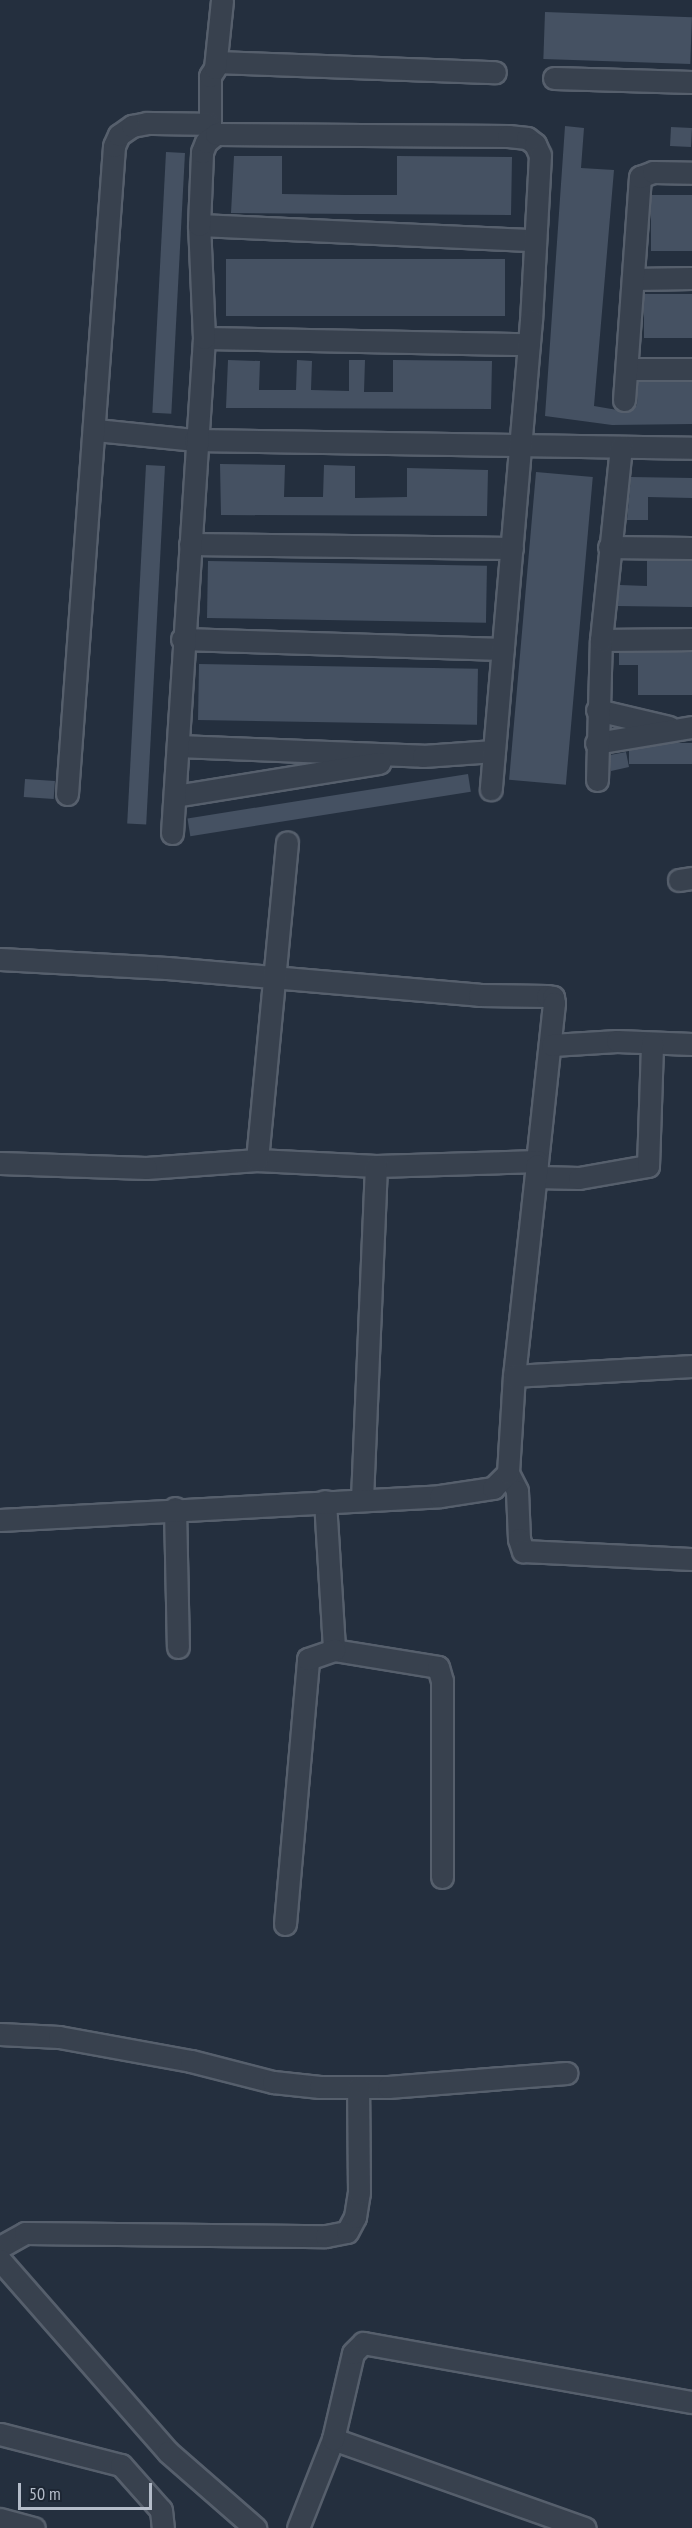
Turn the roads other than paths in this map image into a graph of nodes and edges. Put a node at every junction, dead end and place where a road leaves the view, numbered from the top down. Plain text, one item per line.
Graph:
1 (208, 0) edge
2 (222, 0) edge
3 (495, 72) dead end
4 (212, 73) junction
5 (554, 78) dead end
6 (692, 82) edge
7 (209, 125) junction
8 (692, 172) edge
9 (200, 225) junction
10 (535, 240) junction
11 (692, 278) edge
12 (633, 279) junction
13 (204, 338) junction
14 (529, 344) junction
15 (627, 369) junction
16 (692, 369) edge
17 (624, 400) dead end
18 (96, 430) junction
19 (195, 440) junction
20 (522, 443) junction
21 (621, 447) junction
22 (692, 448) edge
23 (190, 544) junction
24 (609, 547) junction
25 (512, 548) junction
26 (692, 548) edge
27 (182, 639) junction
28 (692, 639) edge
29 (601, 640) junction
30 (503, 649) junction
31 (597, 710) junction
32 (685, 728) edge
33 (596, 743) junction
34 (178, 746) junction
35 (494, 751) junction
36 (423, 756) junction
37 (597, 780) dead end
38 (491, 789) dead end
39 (67, 794) dead end
40 (175, 796) junction
41 (172, 833) dead end
42 (287, 842) dead end
43 (0, 959) edge
44 (274, 977) junction
45 (652, 1043) junction
46 (692, 1044) edge
47 (552, 1045) junction
48 (257, 1160) junction
49 (0, 1163) edge
50 (376, 1166) junction
51 (536, 1169) junction
52 (692, 1366) edge
53 (514, 1376) junction
54 (508, 1473) junction
55 (362, 1499) junction
56 (325, 1501) junction
57 (175, 1508) junction
58 (0, 1520) edge
59 (692, 1559) edge
60 (178, 1647) dead end
61 (334, 1650) junction
62 (442, 1877) dead end
63 (285, 1924) dead end
64 (0, 2034) edge
65 (566, 2073) dead end
66 (358, 2086) junction
67 (0, 2247) edge
68 (0, 2260) edge
69 (692, 2402) edge
70 (0, 2434) edge
71 (333, 2439) junction
72 (0, 2519) edge
73 (34, 2528) edge
74 (163, 2528) edge
75 (255, 2528) edge
76 (298, 2528) edge
77 (585, 2528) edge

1 - 4 street
2 - 4 street
3 - 4 street
4 - 7 street
5 - 6 street
7 - 9 street
7 - 10 street
7 - 18 street
8 - 12 street
9 - 10 street
9 - 13 street
10 - 14 street
11 - 12 street
12 - 15 street
13 - 14 street
13 - 19 street
14 - 20 street
15 - 16 street
15 - 17 street
18 - 19 street
18 - 39 street
19 - 20 street
19 - 23 street
20 - 21 street
20 - 25 street
21 - 22 street
21 - 24 street
23 - 25 street
23 - 27 street
24 - 26 street
24 - 29 street
25 - 30 street
27 - 30 street
27 - 34 street
28 - 29 street
29 - 31 street
30 - 35 street
31 - 32 street
31 - 33 street
32 - 33 street
33 - 37 street
34 - 36 street
34 - 40 street
35 - 36 street
35 - 38 street
36 - 40 street
40 - 41 street
42 - 44 street
43 - 44 street
44 - 47 street
44 - 48 street
45 - 46 street
45 - 47 street
45 - 51 street
47 - 51 street
48 - 49 street
48 - 50 street
50 - 51 street
50 - 55 street
51 - 53 street
52 - 53 street
53 - 54 street
54 - 55 street
54 - 59 street
55 - 56 street
56 - 57 street
56 - 61 street
57 - 58 street
57 - 60 street
61 - 62 street
61 - 63 street
64 - 66 street
65 - 66 street
66 - 67 street
68 - 75 street
69 - 71 street
70 - 74 street
71 - 76 street
71 - 77 street
72 - 73 street

